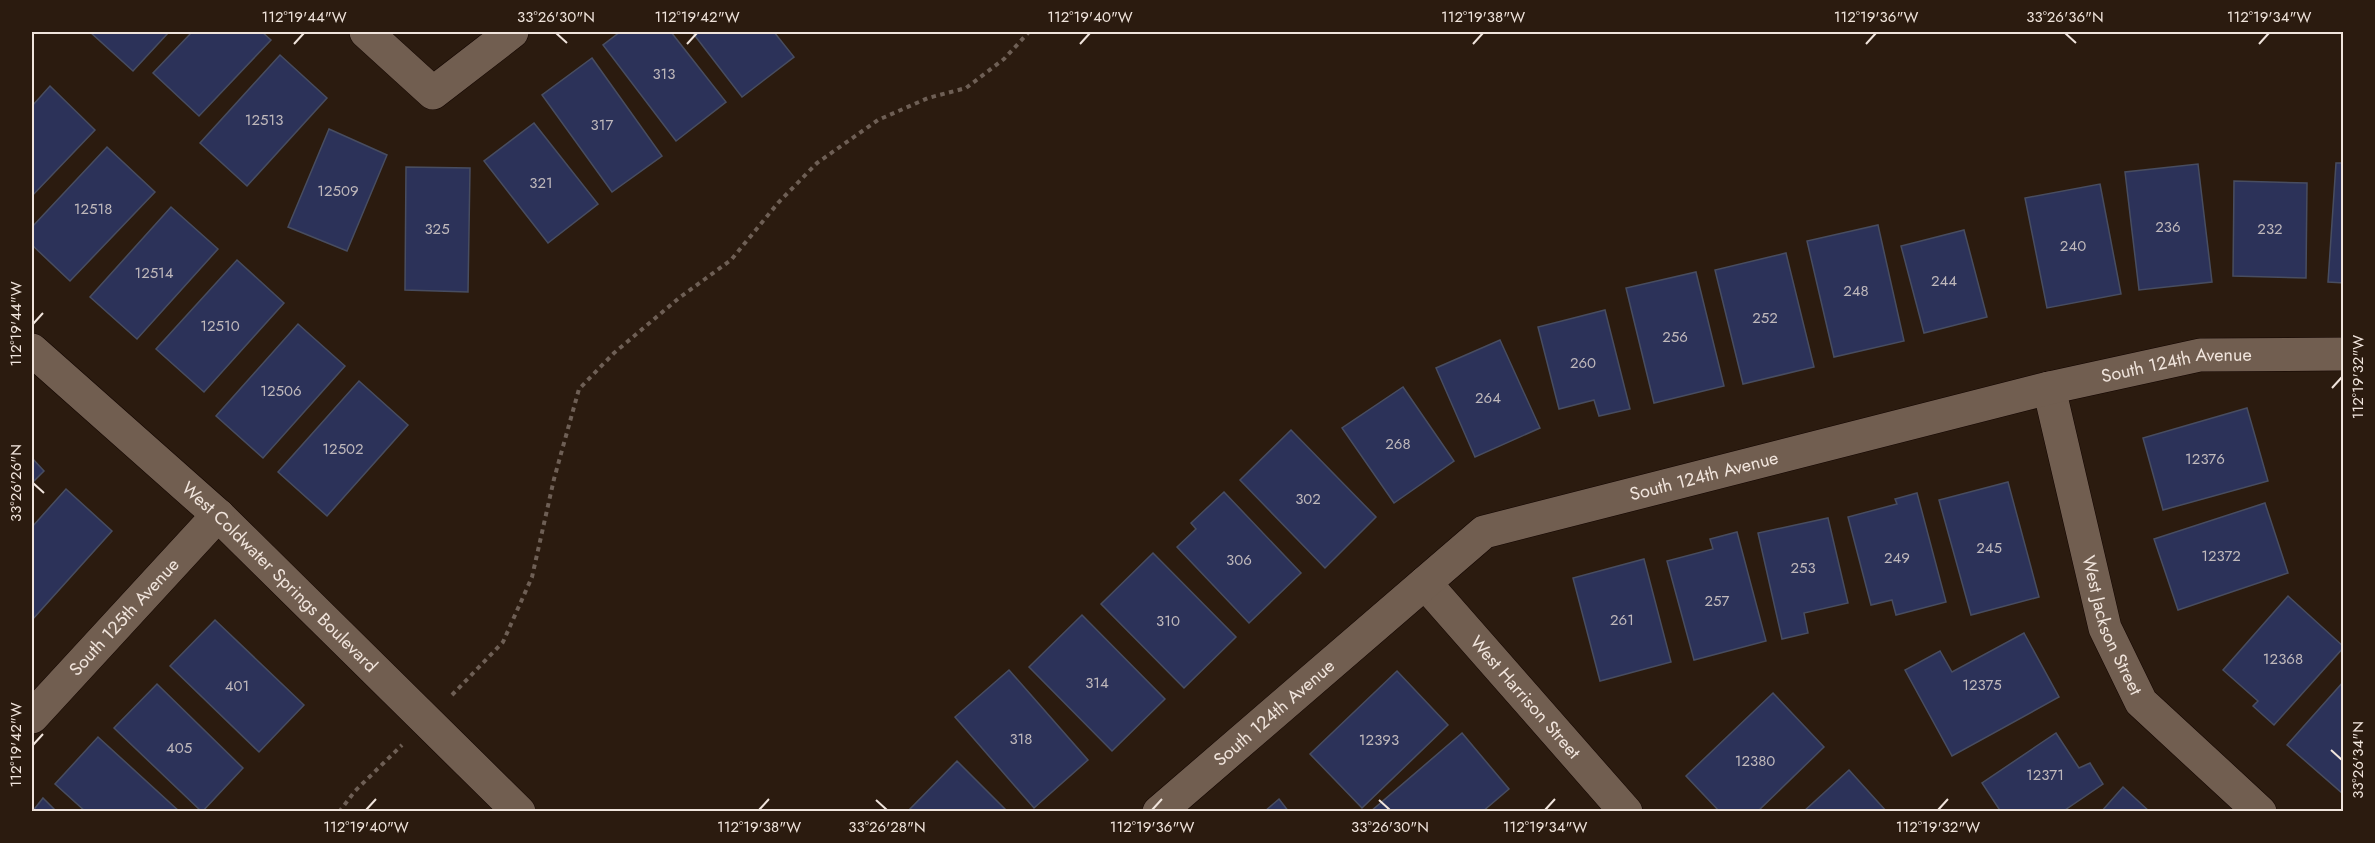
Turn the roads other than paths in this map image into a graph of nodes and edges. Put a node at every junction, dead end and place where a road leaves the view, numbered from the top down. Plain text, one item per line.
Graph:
1 (366, 32) edge
2 (512, 32) edge
3 (32, 350) edge
4 (2343, 354) edge
5 (2049, 388) junction
6 (218, 515) junction
7 (1425, 583) junction
8 (32, 717) edge
9 (519, 812) edge
10 (1160, 812) edge
11 (1626, 812) edge
12 (2260, 812) edge

1 - 2 street
3 - 6 street, West Coldwater Springs Boulevard
4 - 5 street, South 124th Avenue
5 - 7 street, South 124th Avenue
5 - 12 street, West Jackson Street
6 - 8 street, South 125th Avenue
6 - 9 street, West Coldwater Springs Boulevard
7 - 10 street, South 124th Avenue
7 - 11 street, West Harrison Street

